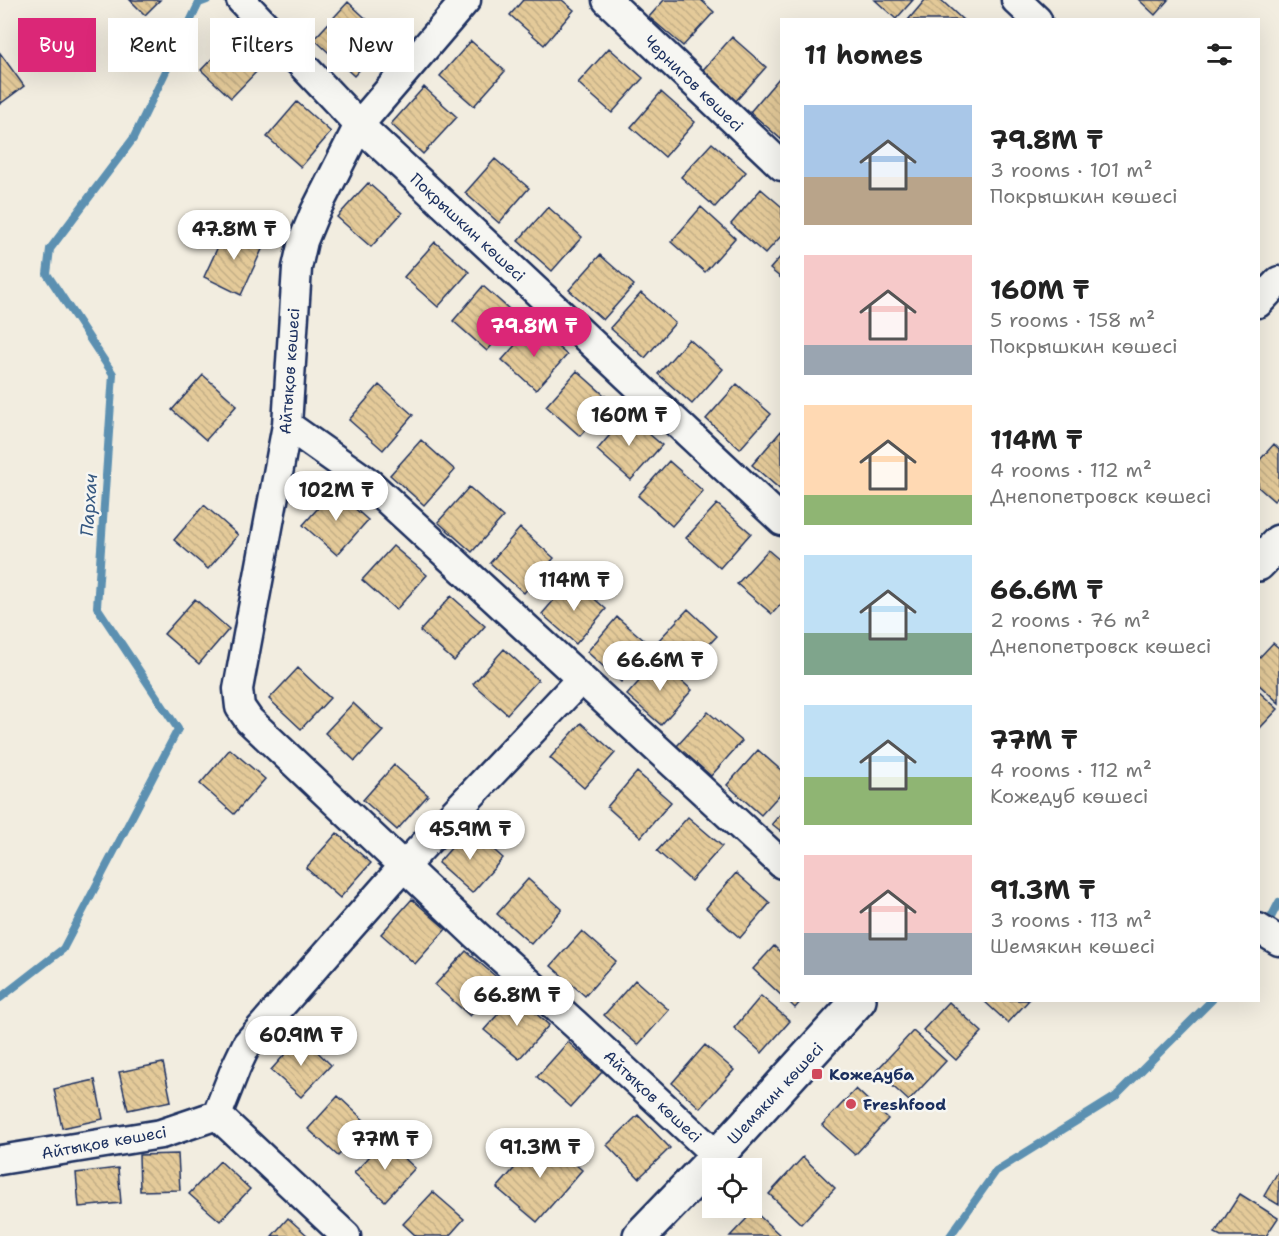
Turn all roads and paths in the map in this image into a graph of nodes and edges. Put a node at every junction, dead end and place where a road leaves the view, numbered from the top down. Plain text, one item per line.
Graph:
1 (241, 0) edge
2 (466, 0) edge
3 (607, 0) edge
4 (1016, 0) edge
5 (1035, 18) edge
6 (359, 125) junction
7 (780, 164) edge
8 (1279, 281) edge
9 (1260, 301) edge
10 (287, 425) junction
11 (780, 519) edge
12 (1279, 542) edge
13 (1260, 562) edge
14 (580, 680) junction
15 (780, 862) edge
16 (403, 867) junction
17 (857, 1002) edge
18 (217, 1115) junction
19 (717, 1156) junction
20 (0, 1160) edge
21 (346, 1236) edge
22 (640, 1236) edge

1 - 6 street, Покрышкин көшесі
2 - 6 street, Айтықов көшесі
3 - 7 street, Чернигов көшесі
4 - 5 street
6 - 10 street, Айтықов көшесі
6 - 11 street, Покрышкин көшесі
8 - 9 street
10 - 14 street
10 - 16 street, Айтықов көшесі
12 - 13 main road
14 - 15 street
14 - 16 street
16 - 18 street
16 - 19 street, Айтықов көшесі
17 - 19 main road, Шемякин көшесі
18 - 20 street, Айтықов көшесі
18 - 21 street
19 - 22 main road, Шемякин көшесі

